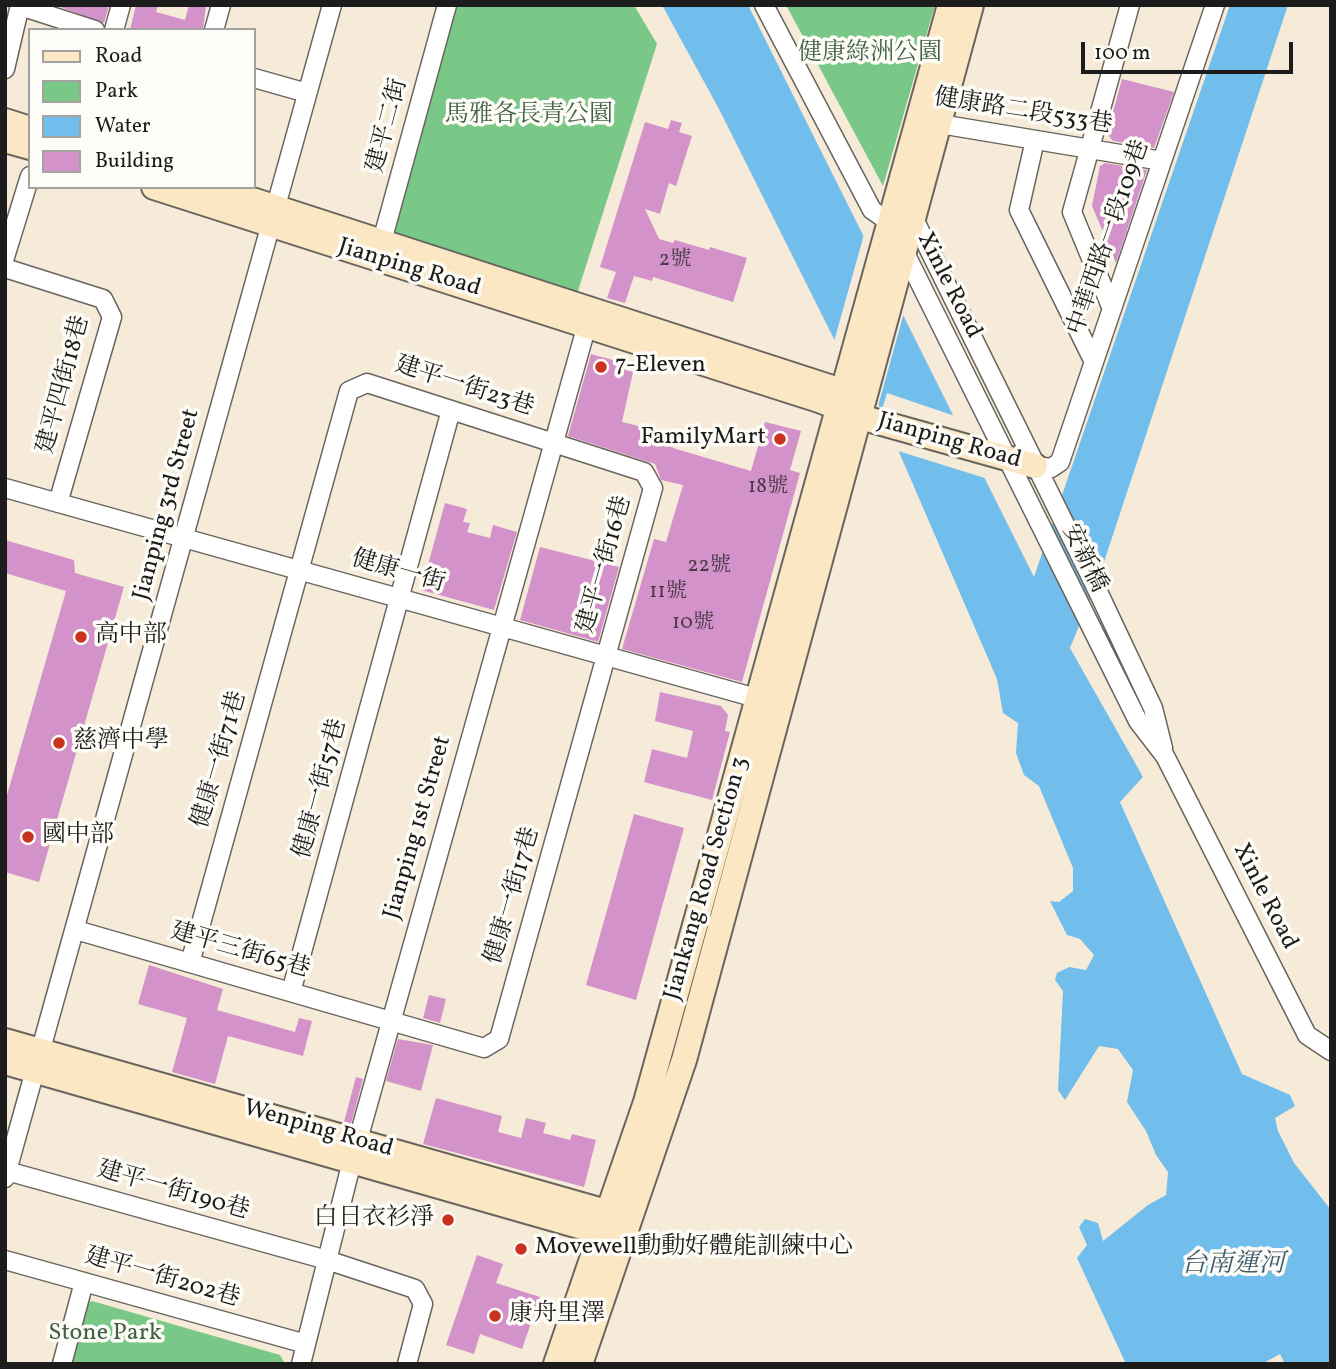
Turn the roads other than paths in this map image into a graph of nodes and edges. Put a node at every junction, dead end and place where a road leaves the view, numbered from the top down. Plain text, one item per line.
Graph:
1 (20, 5) edge
2 (121, 5) edge
3 (221, 5) edge
4 (332, 5) edge
5 (447, 5) edge
6 (764, 5) edge
7 (950, 5) edge
8 (971, 5) edge
9 (1130, 5) edge
10 (1215, 5) edge
11 (89, 28) edge
12 (115, 28) edge
13 (215, 28) edge
14 (5, 69) edge
15 (256, 79) edge
16 (307, 93) junction
17 (5, 121) edge
18 (928, 122) junction
19 (28, 128) edge
20 (5, 139) edge
21 (1035, 140) junction
22 (28, 146) edge
23 (1090, 149) junction
24 (1163, 161) junction
25 (28, 182) edge
26 (162, 189) edge
27 (216, 189) edge
28 (273, 216) junction
29 (913, 217) junction
30 (888, 222) junction
31 (379, 250) junction
32 (904, 251) junction
33 (5, 257) edge
34 (5, 268) edge
35 (1112, 309) junction
36 (589, 316) junction
37 (1094, 362) junction
38 (861, 406) junction
39 (451, 410) junction
40 (552, 442) junction
41 (988, 446) junction
42 (1035, 466) junction
43 (5, 488) edge
44 (653, 488) joint
45 (1053, 500) joint
46 (58, 503) junction
47 (1040, 527) joint
48 (184, 538) junction
49 (299, 571) junction
50 (1093, 581) joint
51 (400, 599) junction
52 (1083, 614) joint
53 (501, 627) junction
54 (606, 656) junction
55 (768, 701) junction
56 (1165, 756) junction
57 (76, 930) junction
58 (190, 963) junction
59 (291, 992) junction
60 (391, 1021) junction
61 (5, 1041) edge
62 (1331, 1051) edge
63 (37, 1060) junction
64 (5, 1062) edge
65 (354, 1151) junction
66 (6, 1175) edge
67 (604, 1222) junction
68 (628, 1229) junction
69 (5, 1260) edge
70 (327, 1260) junction
71 (84, 1282) junction
72 (306, 1345) junction
73 (62, 1364) edge
74 (301, 1364) edge
75 (407, 1364) edge
76 (556, 1364) edge
77 (580, 1364) edge

1 - 11 street
1 - 14 street
2 - 12 street
3 - 13 street
4 - 16 street, Jianping 3rd Street
5 - 31 street, 建平二街
6 - 30 street
7 - 18 street
8 - 18 street
9 - 23 street
10 - 24 street, 中華西路一段109巷
15 - 16 street
16 - 28 street, Jianping 3rd Street
17 - 19 street
18 - 21 street, 健康路二段533巷
18 - 29 street
18 - 30 street
20 - 22 street
21 - 23 street, 健康路二段533巷
21 - 37 street
23 - 24 street, 健康路二段533巷
23 - 35 street
24 - 35 street, 中華西路一段109巷
25 - 33 street
26 - 28 street, Jianping Road
27 - 28 street, Jianping Road
28 - 31 street, Jianping Road
28 - 48 street, Jianping 3rd Street
29 - 30 street, Xinle Road
29 - 32 street
29 - 42 street, Xinle Road
30 - 32 street, Xinle Road
30 - 38 street
31 - 36 street, Jianping Road
32 - 38 street
32 - 41 street, Xinle Road
34 - 46 street, 建平四街18巷
35 - 37 street, 中華西路一段109巷
36 - 38 street, Jianping Road
36 - 40 street, Jianping 1st Street
37 - 42 street, 中華西路一段109巷
38 - 41 street, Jianping Road
38 - 55 street, Jiankang Road Section 3
39 - 40 street, 建平一街23巷
39 - 49 street, 建平一街23巷
39 - 51 street, 健康一街57巷
40 - 44 street, 建平一街23巷
40 - 53 street, Jianping 1st Street
41 - 42 street, Jianping Road
41 - 47 street, Xinle Road
42 - 45 street, Xinle Road
43 - 46 street, 健康一街
44 - 54 street, 建平一街16巷
45 - 50 street, 安新橋
46 - 48 street, 健康一街
47 - 52 street, 安新橋
48 - 49 street, 健康一街
48 - 57 street, Jianping 3rd Street
49 - 51 street, 健康一街
49 - 58 street, 健康一街71巷
50 - 56 street, Xinle Road
51 - 53 street, 健康一街
51 - 59 street, 健康一街57巷
52 - 56 street, Xinle Road
53 - 54 street, 健康一街
53 - 60 street, Jianping 1st Street
54 - 55 street, 健康一街
54 - 60 street, 健康一街17巷
55 - 67 street, Jiankang Road Section 3
55 - 68 street, Jiankang Road Section 3
56 - 62 street, Xinle Road
57 - 58 street, 建平三街65巷
57 - 63 street, Jianping 3rd Street
58 - 59 street, 建平三街65巷
59 - 60 street, 建平三街65巷
60 - 65 street, Jianping 1st Street
61 - 63 street, Wenping Road
63 - 64 street, Wenping Road
63 - 65 street, Wenping Road
63 - 66 street, Jianping 3rd Street
65 - 67 street, Wenping Road
65 - 70 street, Jianping 1st Street
66 - 70 street, 建平一街190巷
67 - 68 street, Wenping Road
67 - 76 street, Jiankang Road Section 3
68 - 77 street, Jiankang Road Section 3
69 - 71 street, 建平一街202巷
70 - 72 street, Jianping 1st Street
70 - 75 street, 建平一街190巷
71 - 72 street, 建平一街202巷
71 - 73 street
72 - 74 street, Jianping 1st Street

